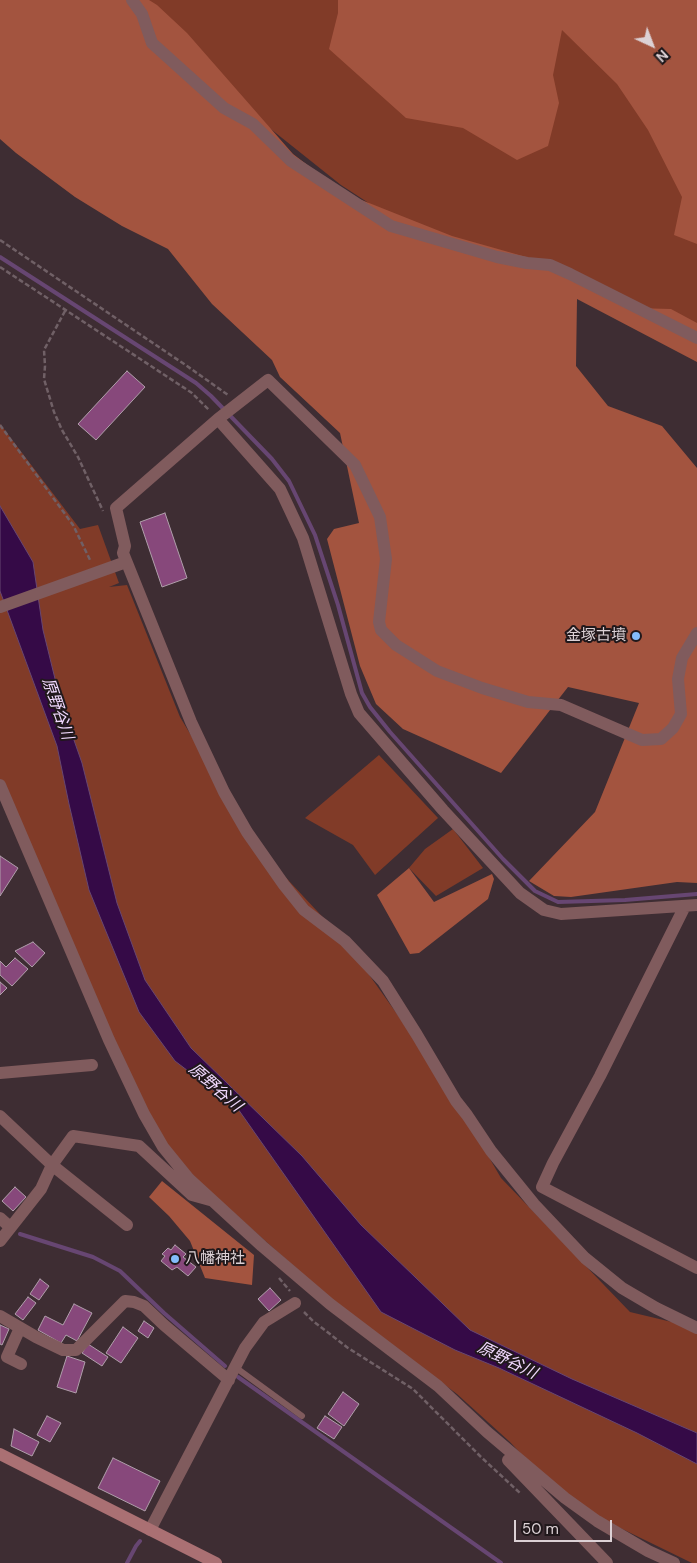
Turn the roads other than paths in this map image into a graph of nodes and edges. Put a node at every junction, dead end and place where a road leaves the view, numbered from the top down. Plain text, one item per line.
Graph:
1 (132, 0) edge
2 (697, 338) edge
3 (218, 419) junction
4 (126, 562) junction
5 (0, 607) edge
6 (697, 633) edge
7 (0, 785) edge
8 (691, 905) edge
9 (92, 1065) dead end
10 (0, 1073) edge
11 (0, 1116) edge
12 (52, 1164) junction
13 (212, 1201) junction
14 (0, 1218) edge
15 (127, 1225) dead end
16 (10, 1227) junction
17 (0, 1240) edge
18 (697, 1268) edge
19 (295, 1303) road end
20 (0, 1316) edge
21 (20, 1328) junction
22 (697, 1328) edge
23 (21, 1364) dead end
24 (235, 1367) junction
25 (228, 1380) junction
26 (302, 1416) dead end
27 (474, 1420) junction
28 (0, 1454) edge
29 (150, 1530) junction
30 (216, 1563) edge
31 (607, 1563) edge
32 (674, 1563) edge

1 - 2 street
3 - 4 street
3 - 6 street
3 - 8 street
4 - 5 street
4 - 22 street
7 - 13 street
8 - 18 street
9 - 10 street
11 - 12 street
12 - 13 street
12 - 15 street
12 - 16 street
13 - 27 street
14 - 16 street
16 - 17 street
19 - 24 street
20 - 21 street
21 - 23 street
21 - 25 street
24 - 25 street
24 - 26 lane
25 - 29 street
27 - 31 street
27 - 32 street
28 - 29 street
29 - 30 street

